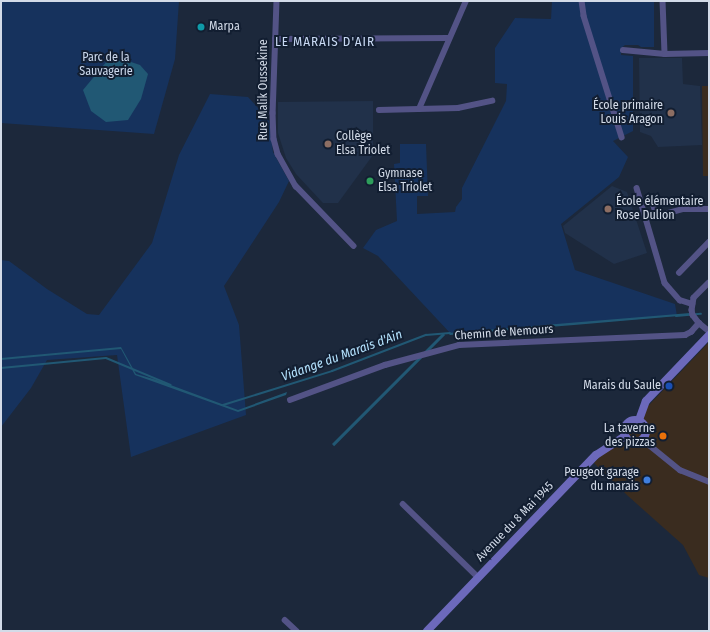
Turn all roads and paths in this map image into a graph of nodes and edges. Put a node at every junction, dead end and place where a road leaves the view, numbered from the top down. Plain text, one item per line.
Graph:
1 (277, 1) edge
2 (466, 1) edge
3 (582, 1) edge
4 (663, 1) edge
5 (449, 38) junction
6 (275, 39) junction
7 (623, 50) dead end
8 (709, 53) edge
9 (665, 54) junction
10 (492, 101) dead end
11 (419, 109) junction
12 (379, 110) dead end
13 (622, 137) dead end
14 (637, 188) dead end
15 (651, 197) dead end
16 (709, 209) edge
17 (709, 242) edge
18 (354, 246) dead end
19 (679, 273) dead end
20 (709, 283) edge
21 (692, 304) junction
22 (699, 323) junction
23 (709, 331) edge
24 (709, 335) edge
25 (290, 400) dead end
26 (639, 420) junction
27 (625, 436) junction
28 (643, 440) junction
29 (709, 482) edge
30 (403, 504) dead end
31 (478, 578) junction
32 (285, 620) dead end
33 (297, 631) edge
34 (427, 631) edge

1 - 6 street, Rue Malik Oussekine
2 - 5 street
3 - 13 street
4 - 9 street
5 - 6 street
5 - 11 street
6 - 18 street, Rue Malik Oussekine
7 - 9 street
8 - 9 street
10 - 11 street
11 - 12 street
14 - 21 street
15 - 16 street
17 - 19 street
20 - 21 street
21 - 22 street
22 - 23 street
22 - 25 street, Chemin de Nemours
24 - 26 main road
26 - 27 main road
26 - 28 main road
27 - 28 main road
27 - 31 main road, Avenue du 8 Mai 1945
28 - 29 street
30 - 31 street
31 - 34 main road, Avenue du 8 Mai 1945
32 - 33 street

